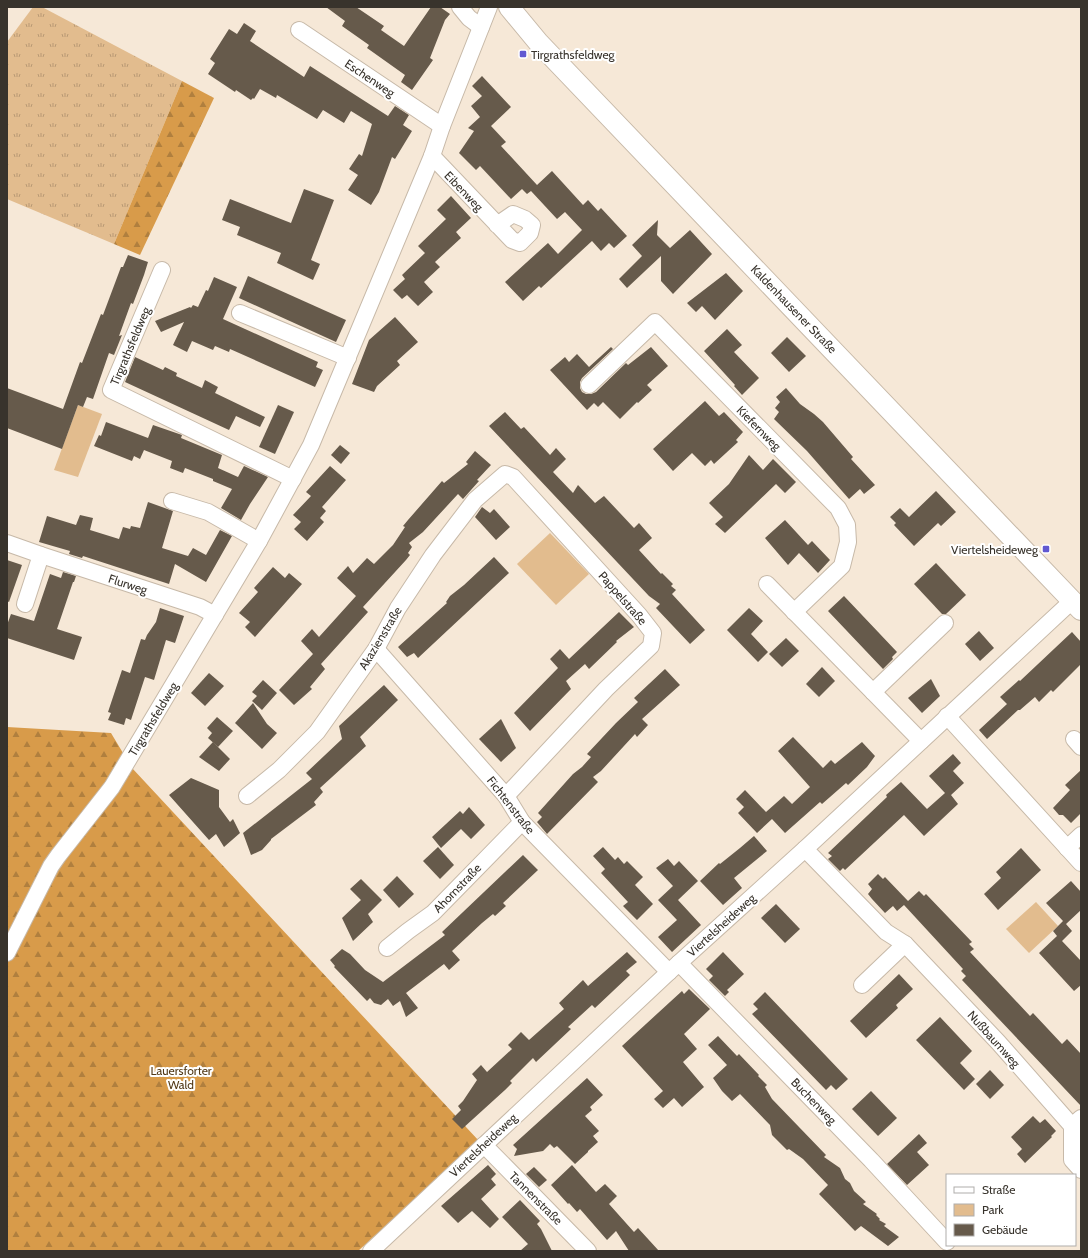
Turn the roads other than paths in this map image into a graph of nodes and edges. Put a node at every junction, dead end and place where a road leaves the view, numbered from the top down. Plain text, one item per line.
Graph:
1 (460, 7) edge
2 (489, 7) edge
3 (509, 7) edge
4 (481, 27) junction
5 (299, 30) dead end
6 (442, 126) junction
7 (432, 156) junction
8 (497, 225) dead end
9 (162, 270) dead end
10 (240, 313) dead end
11 (348, 358) junction
12 (589, 385) dead end
13 (505, 474) joint
14 (293, 479) junction
15 (172, 501) dead end
16 (259, 541) junction
17 (7, 543) edge
18 (40, 555) junction
19 (767, 584) dead end
20 (25, 604) dead end
21 (1077, 605) edge
22 (794, 612) junction
23 (215, 615) junction
24 (945, 623) dead end
25 (376, 649) junction
26 (873, 692) junction
27 (947, 716) junction
28 (921, 741) junction
29 (247, 796) dead end
30 (506, 796) junction
31 (522, 822) junction
32 (1081, 835) edge
33 (1067, 848) junction
34 (805, 849) junction
35 (1081, 863) edge
36 (905, 944) junction
37 (387, 948) dead end
38 (7, 953) edge
39 (674, 968) junction
40 (862, 985) dead end
41 (1077, 1122) edge
42 (484, 1145) junction
43 (1081, 1170) edge
44 (946, 1241) edge
45 (371, 1251) edge
46 (588, 1251) edge

1 - 4 street
2 - 4 street, Tirgrathsfeldweg
3 - 21 main road, Kaldenhausener Straße
4 - 6 street, Tirgrathsfeldweg
5 - 6 street, Eschenweg
6 - 7 street, Tirgrathsfeldweg
7 - 8 street, Eibenweg
7 - 11 street, Tirgrathsfeldweg
9 - 14 street, Tirgrathsfeldweg
10 - 11 street
11 - 14 street, Tirgrathsfeldweg
12 - 22 street, Kiefernweg
13 - 25 street, Akazienstraße
13 - 30 street, Pappelstraße
14 - 16 street, Tirgrathsfeldweg
15 - 16 street
16 - 23 street, Tirgrathsfeldweg
17 - 18 street, Flurweg
18 - 20 street
18 - 23 street, Flurweg
19 - 22 street
21 - 27 street, Viertelsheideweg
22 - 26 street
23 - 38 street, Tirgrathsfeldweg
24 - 26 street
25 - 29 street, Akazienstraße
25 - 30 street, Fichtenstraße
26 - 28 street
27 - 28 street, Viertelsheideweg
27 - 33 street
28 - 34 street, Viertelsheideweg
30 - 31 street, Fichtenstraße
31 - 37 street, Ahornstraße
31 - 39 street, Fichtenstraße
32 - 33 street
33 - 35 street
34 - 36 street, Nußbaumweg
34 - 39 street, Viertelsheideweg
36 - 40 street
36 - 41 street, Nußbaumweg
39 - 42 street, Viertelsheideweg
39 - 44 street, Buchenweg
41 - 43 street
42 - 45 street, Viertelsheideweg
42 - 46 street, Tannenstraße

